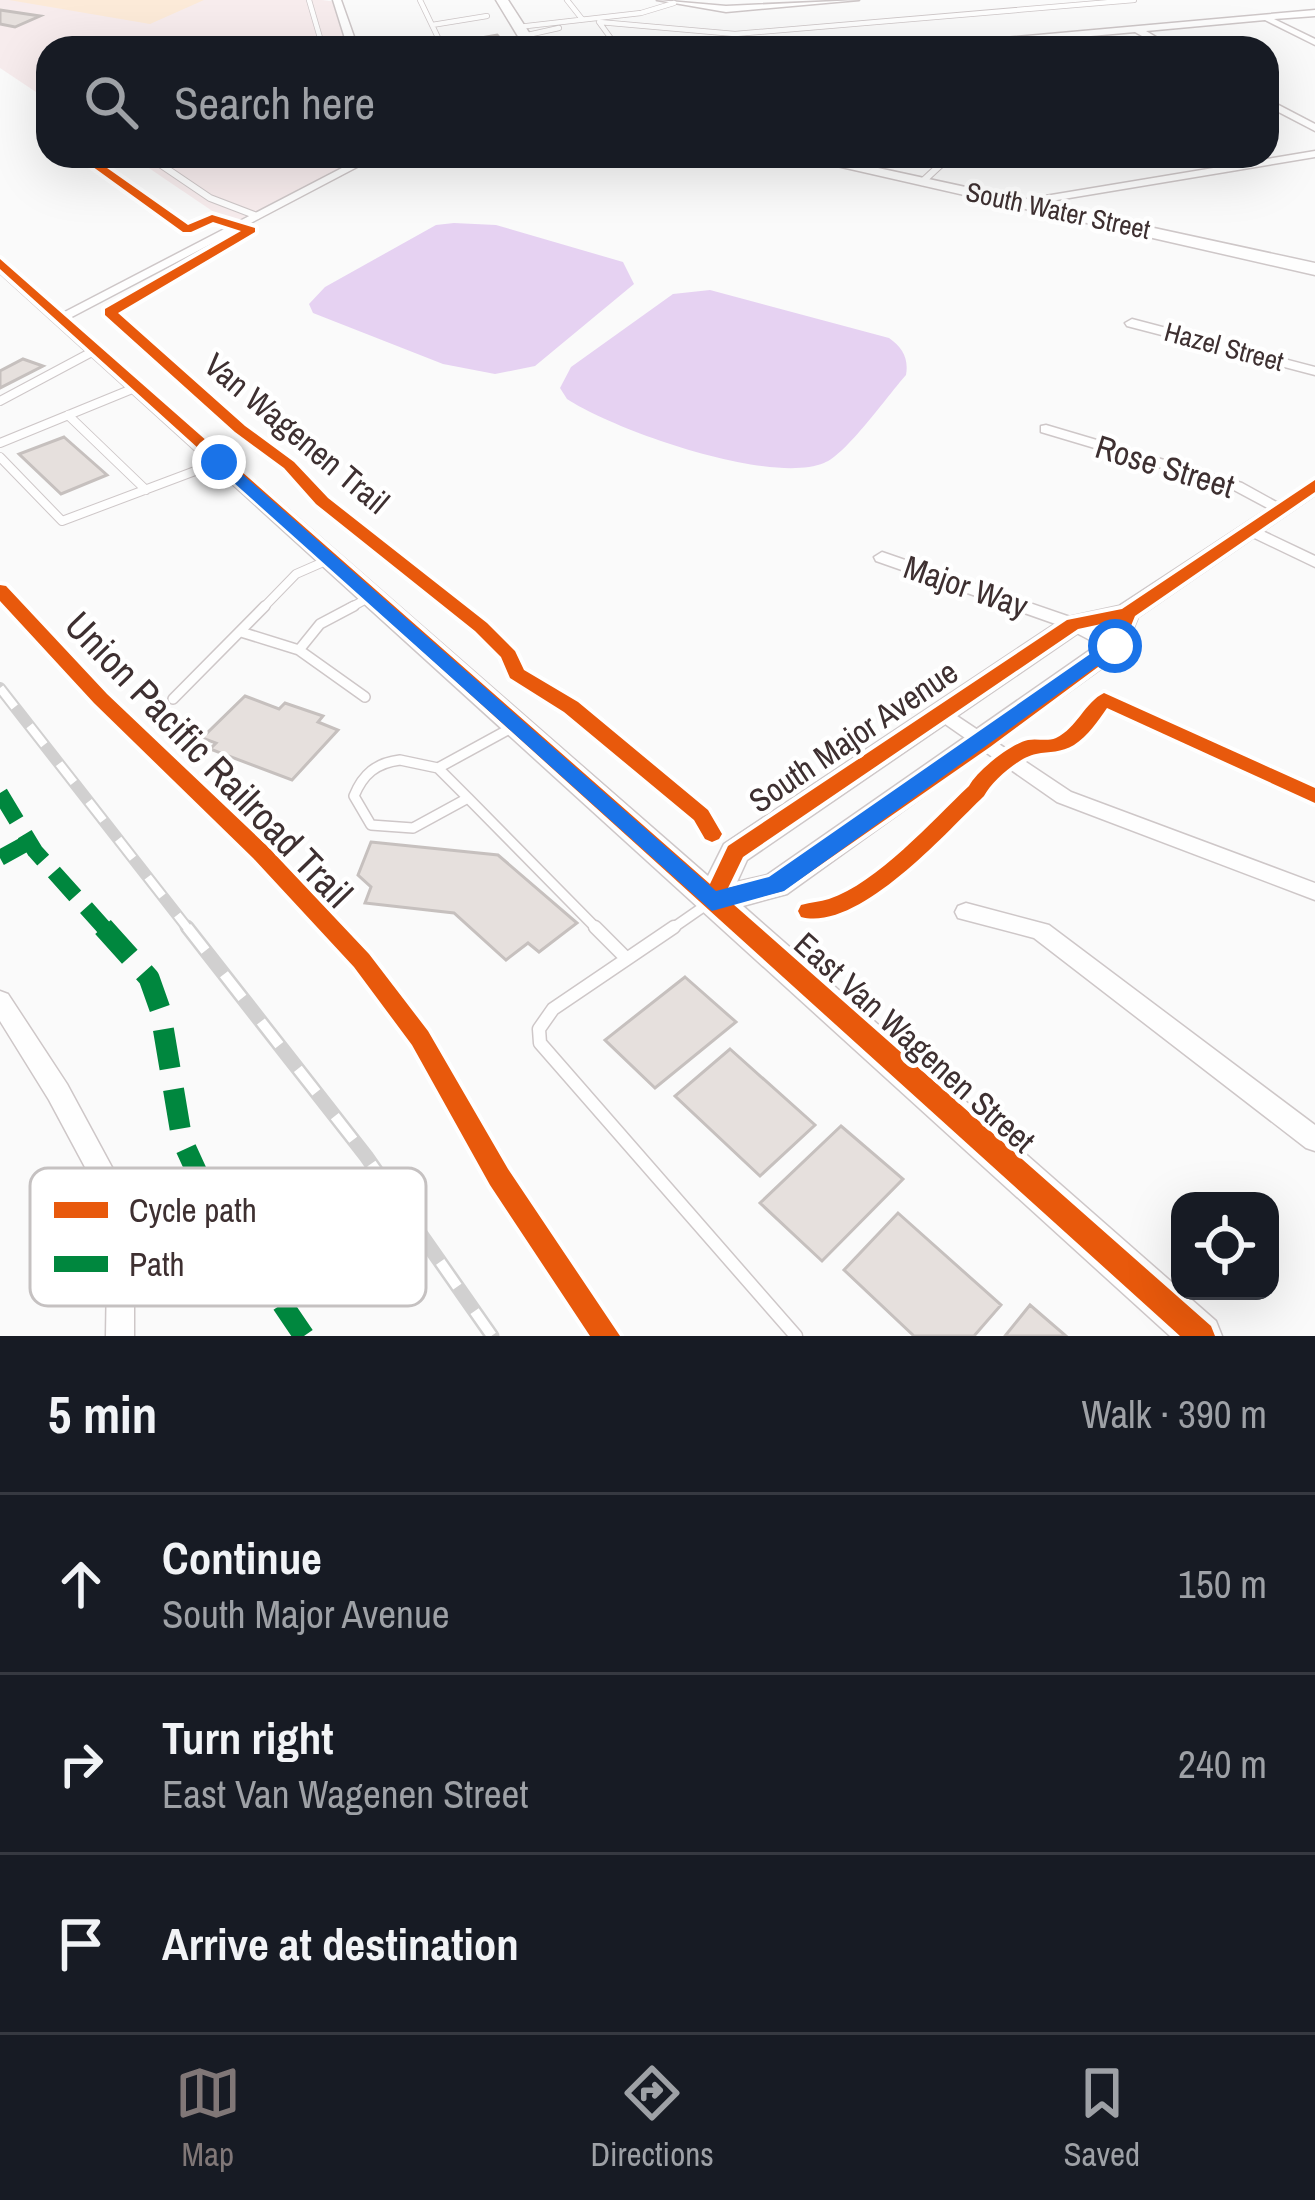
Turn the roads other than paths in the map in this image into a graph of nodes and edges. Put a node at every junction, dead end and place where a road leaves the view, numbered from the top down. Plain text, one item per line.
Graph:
1 (309, 0) edge
2 (337, 0) edge
3 (420, 0) edge
4 (502, 0) edge
5 (567, 0) edge
6 (662, 0) edge
7 (855, 0) edge
8 (1134, 0) edge
9 (674, 3) junction
10 (1315, 13) edge
11 (487, 16) dead end
12 (1265, 18) junction
13 (582, 20) junction
14 (599, 22) junction
15 (432, 25) junction
16 (1136, 29) junction
17 (319, 36) edge
18 (349, 36) edge
19 (437, 36) edge
20 (523, 36) edge
21 (527, 36) edge
22 (529, 36) edge
23 (609, 36) edge
24 (1079, 36) edge
25 (1148, 36) edge
26 (1315, 42) edge
27 (1279, 108) edge
28 (1315, 128) edge
29 (1315, 154) edge
30 (1279, 160) edge
31 (166, 168) edge
32 (350, 168) edge
33 (857, 168) edge
34 (937, 168) edge
35 (1199, 168) edge
36 (1229, 168) edge
37 (1205, 172) junction
38 (922, 182) junction
39 (1021, 203) junction
40 (257, 216) junction
41 (0, 263) edge
42 (1315, 269) edge
43 (61, 317) junction
44 (1132, 323) dead end
45 (97, 350) junction
46 (1315, 371) edge
47 (136, 386) junction
48 (0, 401) edge
49 (68, 415) junction
50 (1046, 429) dead end
51 (0, 443) edge
52 (0, 457) edge
53 (219, 462) junction
54 (1315, 485) edge
55 (146, 490) junction
56 (1281, 509) junction
57 (1250, 530) junction
58 (882, 557) dead end
59 (328, 560) junction
60 (1315, 562) edge
61 (370, 597) junction
62 (1127, 614) junction
63 (1073, 623) junction
64 (241, 632) junction
65 (1115, 646) junction
66 (298, 650) junction
67 (365, 697) dead end
68 (173, 699) dead end
69 (942, 712) junction
70 (514, 727) junction
71 (983, 742) junction
72 (438, 768) junction
73 (468, 798) junction
74 (1315, 892) edge
75 (712, 902) junction
76 (966, 912) dead end
77 (627, 959) junction
78 (0, 1001) edge
79 (1315, 1140) edge
80 (99, 1168) edge
81 (120, 1306) edge
82 (120, 1336) edge
83 (796, 1336) edge
84 (1201, 1336) edge

1 - 17 lane
2 - 18 street
3 - 15 lane
4 - 20 main road
5 - 13 lane
6 - 9 street
7 - 9 street
8 - 14 lane
9 - 13 lane
10 - 12 street
11 - 15 lane
12 - 16 street
12 - 26 street
13 - 21 lane
14 - 22 lane
14 - 23 lane
15 - 19 lane
16 - 24 street
16 - 25 street
27 - 28 street
29 - 30 street
31 - 40 lane
32 - 40 street
33 - 38 main road, South Water Street
34 - 38 lane
35 - 37 street
36 - 37 street
37 - 39 street
38 - 39 main road, South Water Street
39 - 42 main road, South Water Street
40 - 43 street
41 - 43 main road, East Van Wagenen Street
43 - 45 main road, East Van Wagenen Street
44 - 46 street, Hazel Street
45 - 47 main road, East Van Wagenen Street
45 - 48 lane
47 - 49 lane
47 - 53 main road, East Van Wagenen Street
49 - 51 lane
49 - 55 lane
50 - 56 street, Rose Street
52 - 55 lane
53 - 55 lane
53 - 59 main road, East Van Wagenen Street
54 - 56 main road, South Major Avenue
56 - 57 main road, South Major Avenue
57 - 60 street
57 - 62 main road, South Major Avenue
58 - 63 street, Major Way
59 - 61 main road, East Van Wagenen Street
59 - 64 lane
61 - 66 lane
61 - 70 main road, East Van Wagenen Street
62 - 63 main road, South Major Avenue
62 - 65 main road
63 - 65 street, Major Way
63 - 69 main road, South Major Avenue
64 - 66 lane
64 - 68 lane
65 - 71 main road
66 - 67 lane
69 - 71 street
69 - 75 main road, South Major Avenue
70 - 72 lane
70 - 75 main road, East Van Wagenen Street
71 - 74 street
71 - 75 main road
72 - 73 lane
72 - 73 lane
73 - 77 lane
75 - 77 lane
75 - 84 main road, East Van Wagenen Street
76 - 79 street
77 - 83 lane
78 - 80 street
81 - 82 street

